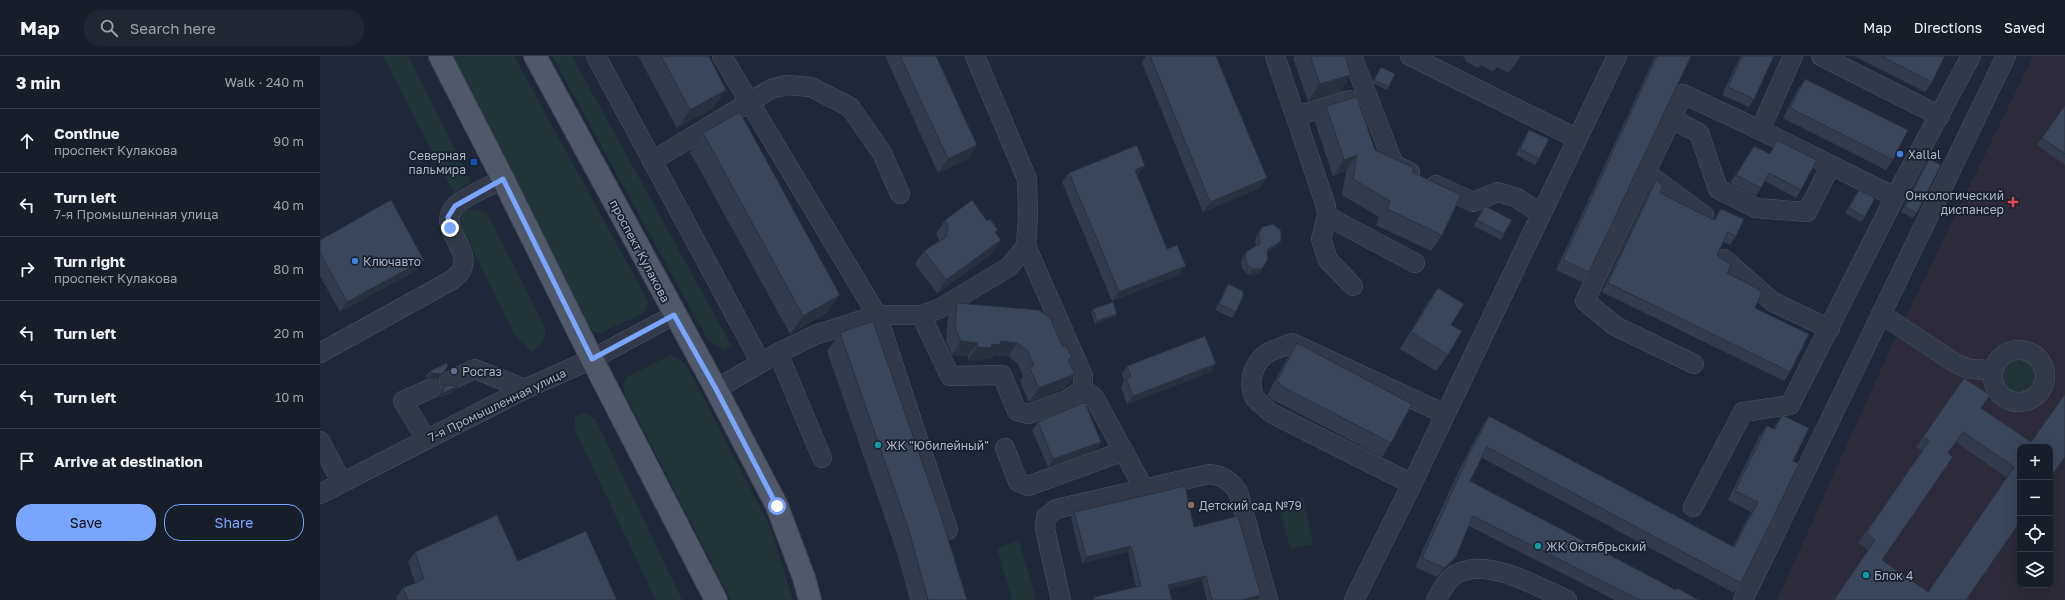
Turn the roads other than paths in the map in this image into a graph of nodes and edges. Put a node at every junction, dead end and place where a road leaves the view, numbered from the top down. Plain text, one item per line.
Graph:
1 (440, 56) edge
2 (535, 56) edge
3 (596, 56) edge
4 (722, 56) edge
5 (975, 56) edge
6 (1275, 56) edge
7 (1352, 56) edge
8 (1410, 56) edge
9 (1617, 56) edge
10 (1793, 56) edge
11 (1821, 56) edge
12 (1971, 56) edge
13 (2006, 56) edge
14 (1368, 95) junction
15 (748, 103) junction
16 (1710, 108) junction
17 (1296, 116) junction
18 (1940, 116) junction
19 (1672, 119) junction
20 (1760, 130) junction
21 (1699, 132) junction
22 (1576, 138) junction
23 (652, 160) junction
24 (1831, 165) junction
25 (1645, 172) junction
26 (503, 179) junction
27 (900, 194) dead end
28 (1895, 197) junction
29 (1540, 213) junction
30 (1704, 215) edge
31 (1327, 216) junction
32 (1026, 246) junction
33 (1724, 259) edge
34 (1414, 263) dead end
35 (1353, 286) dead end
36 (1881, 314) junction
37 (674, 315) junction
38 (877, 315) junction
39 (921, 315) junction
40 (1830, 329) junction
41 (778, 352) junction
42 (320, 353) edge
43 (592, 359) junction
44 (761, 363) junction
45 (1694, 364) dead end
46 (1992, 370) dead end
47 (525, 389) junction
48 (716, 389) junction
49 (1082, 389) junction
50 (1445, 414) junction
51 (426, 439) junction
52 (320, 441) edge
53 (1005, 448) dead end
54 (1124, 451) junction
55 (822, 458) dead end
56 (342, 483) junction
57 (1412, 484) junction
58 (1144, 489) junction
59 (320, 494) edge
60 (1693, 507) dead end
61 (948, 530) dead end
62 (716, 600) edge
63 (810, 600) edge
64 (1061, 600) edge
65 (1268, 600) edge
66 (1354, 600) edge
67 (1436, 600) edge
68 (1567, 600) edge
69 (1743, 600) edge

1 - 26 main road
2 - 37 main road, проспект Кулакова
3 - 23 street
4 - 15 street
5 - 32 street
6 - 17 street
7 - 14 street
8 - 22 street
9 - 22 street
10 - 20 street
11 - 18 street
12 - 18 street
13 - 36 street
14 - 17 street
14 - 29 street
15 - 23 street
15 - 27 street
15 - 38 street
16 - 19 street
16 - 20 street
16 - 21 street
17 - 31 street
18 - 28 street
19 - 21 street
19 - 25 street
20 - 24 street
21 - 24 street
22 - 29 street
23 - 44 street
24 - 28 street
25 - 30 street
25 - 45 street
26 - 42 street
26 - 43 main road
28 - 40 street
29 - 50 street
31 - 34 street
31 - 35 street
32 - 39 street
32 - 49 street
33 - 40 street
36 - 46 street
36 - 69 street
37 - 43 street, 7-я Промышленная улица
37 - 48 main road, проспект Кулакова
38 - 39 street
38 - 41 street
38 - 61 street
39 - 49 street
40 - 60 street
41 - 44 street
41 - 55 street
43 - 47 street, 7-я Промышленная улица
43 - 62 main road
44 - 48 street
47 - 51 street, 7-я Промышленная улица
47 - 51 street
48 - 63 main road, проспект Кулакова
49 - 54 street
50 - 57 street
50 - 57 street
51 - 56 street, 7-я Промышленная улица
52 - 56 street
53 - 54 street
54 - 58 street
56 - 59 street, 7-я Промышленная улица
57 - 66 street
58 - 64 street
58 - 65 street
67 - 68 street

